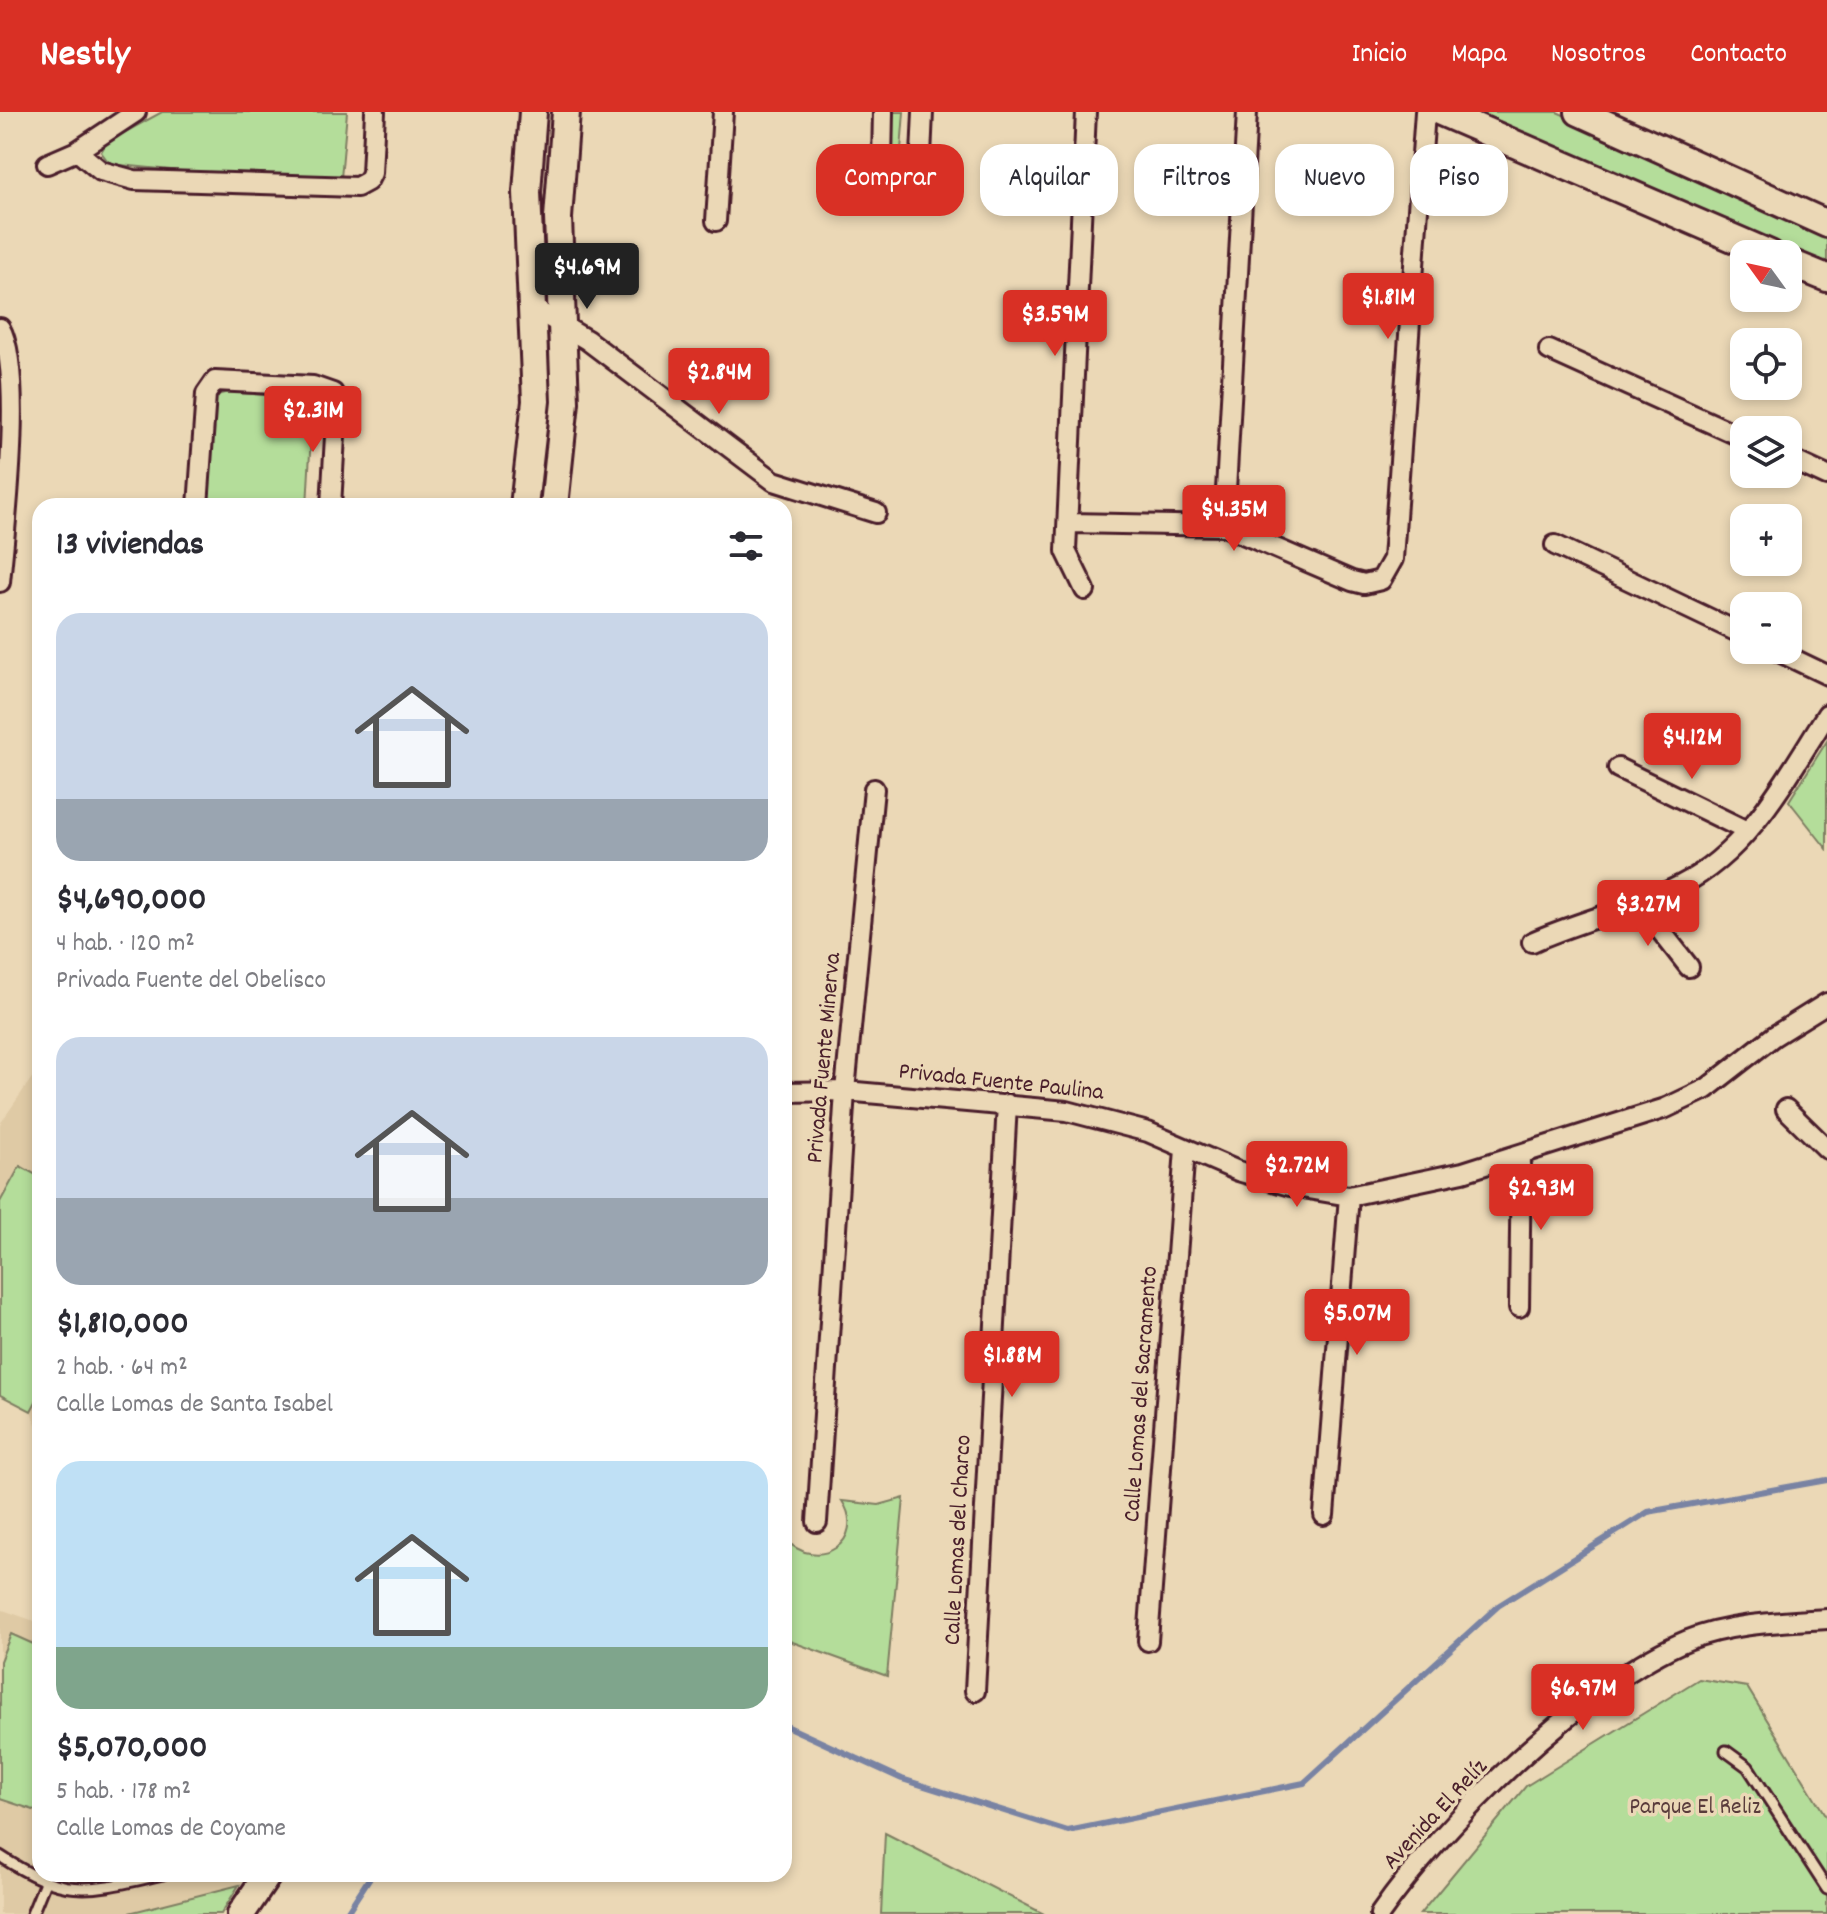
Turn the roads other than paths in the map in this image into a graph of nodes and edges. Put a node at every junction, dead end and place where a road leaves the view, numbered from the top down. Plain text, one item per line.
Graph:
1 (136, 112) edge
2 (375, 112) edge
3 (533, 112) edge
4 (566, 112) edge
5 (723, 112) edge
6 (883, 112) edge
7 (923, 112) edge
8 (1086, 112) edge
9 (1247, 112) edge
10 (1425, 112) edge
11 (1441, 112) edge
12 (1579, 112) edge
13 (77, 151) junction
14 (47, 164) dead end
15 (716, 221) dead end
16 (1827, 224) edge
17 (1738, 240) edge
18 (1802, 268) edge
19 (1827, 278) edge
20 (535, 309) junction
21 (562, 325) junction
22 (0, 328) edge
23 (1549, 350) dead end
24 (1730, 432) edge
25 (1802, 464) edge
26 (1827, 476) edge
27 (199, 498) edge
28 (331, 498) edge
29 (525, 498) edge
30 (555, 498) edge
31 (876, 513) dead end
32 (1070, 523) junction
33 (1224, 526) junction
34 (1555, 545) dead end
35 (0, 582) edge
36 (1085, 590) dead end
37 (1730, 628) edge
38 (1802, 663) edge
39 (1827, 675) edge
40 (1827, 714) edge
41 (1618, 768) dead end
42 (874, 789) dead end
43 (1747, 831) junction
44 (1639, 903) junction
45 (1532, 942) dead end
46 (1689, 967) dead end
47 (1827, 1003) edge
48 (845, 1091) junction
49 (792, 1092) edge
50 (1007, 1104) junction
51 (1786, 1109) dead end
52 (1185, 1149) junction
53 (1827, 1149) edge
54 (1521, 1155) junction
55 (1349, 1196) junction
56 (1519, 1307) dead end
57 (1324, 1515) dead end
58 (817, 1522) dead end
59 (1827, 1619) edge
60 (1148, 1641) dead end
61 (975, 1691) dead end
62 (1726, 1751) dead end
63 (0, 1856) edge
64 (32, 1874) edge
65 (45, 1882) joint
66 (125, 1882) edge
67 (263, 1882) edge
68 (1827, 1889) edge
69 (32, 1914) edge
70 (241, 1914) edge
71 (1380, 1914) edge

1 - 13 street
2 - 13 street
3 - 20 street
4 - 21 street
5 - 15 street
6 - 7 street
8 - 32 street
9 - 33 street
10 - 33 street
11 - 17 street
12 - 16 street
13 - 14 street
18 - 19 street
20 - 21 street
20 - 29 street
21 - 30 street
21 - 31 street
22 - 35 street
23 - 24 street
25 - 26 street
27 - 28 street
32 - 33 street
32 - 36 street
34 - 37 street
38 - 39 street
40 - 43 street
41 - 43 street
42 - 48 street, Privada Fuente Minerva
43 - 44 street
44 - 45 street
44 - 46 street
47 - 54 street, Privada Fuente Paulina
48 - 49 street, Privada Fuente Paulina
48 - 50 street, Privada Fuente Paulina
48 - 58 street, Privada Fuente Minerva
50 - 52 street, Privada Fuente Paulina
50 - 61 street, Calle Lomas del Charco
51 - 53 street
52 - 55 street, Privada Fuente Paulina
52 - 60 street, Calle Lomas del Sacramento
54 - 55 street, Privada Fuente Paulina
54 - 56 street
55 - 57 street
59 - 71 street, Avenida El Relíz
62 - 68 lane
63 - 64 lane
65 - 66 lane
65 - 69 lane
67 - 70 street

